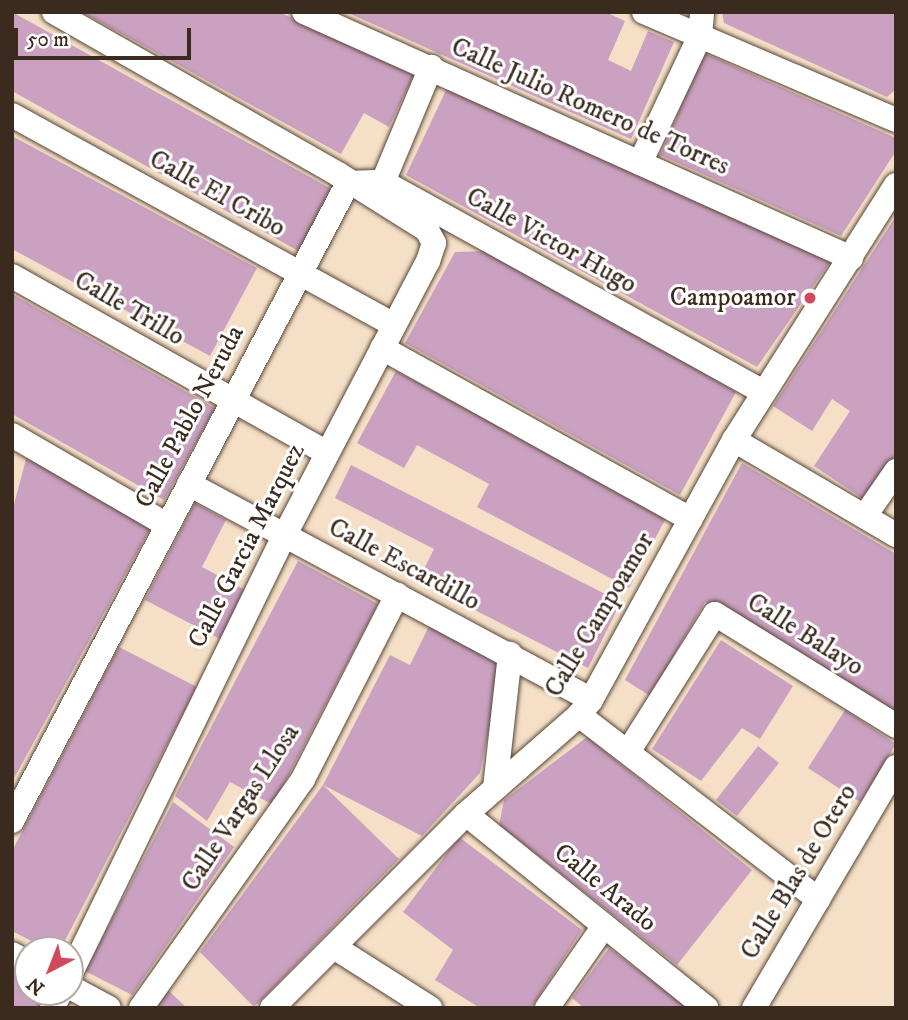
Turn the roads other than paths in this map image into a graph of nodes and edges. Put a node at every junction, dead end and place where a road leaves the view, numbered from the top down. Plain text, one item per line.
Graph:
1 (54, 12) edge
2 (304, 12) edge
3 (644, 12) edge
4 (701, 24) edge
5 (431, 67) junction
6 (12, 115) edge
7 (896, 120) edge
8 (640, 163) junction
9 (383, 182) junction
10 (348, 183) junction
11 (896, 185) edge
12 (851, 258) junction
13 (299, 274) junction
14 (12, 276) edge
15 (394, 325) junction
16 (382, 348) junction
17 (764, 392) junction
18 (232, 402) junction
19 (12, 436) edge
20 (734, 440) junction
21 (327, 453) junction
22 (896, 471) edge
23 (189, 484) junction
24 (864, 516) junction
25 (691, 519) junction
26 (167, 525) junction
27 (896, 535) edge
28 (285, 536) junction
29 (397, 595) junction
30 (510, 654) junction
31 (585, 708) junction
32 (896, 726) edge
33 (628, 752) junction
34 (896, 767) edge
35 (495, 788) junction
36 (466, 814) junction
37 (12, 821) edge
38 (818, 899) junction
39 (604, 926) junction
40 (84, 945) edge
41 (334, 947) junction
42 (84, 994) edge
43 (109, 1008) edge
44 (141, 1008) edge
45 (272, 1008) edge
46 (430, 1008) edge
47 (547, 1008) edge
48 (706, 1008) edge
49 (754, 1008) edge

1 - 10 street
2 - 5 street, Calle Julio Romero de Torres
3 - 4 street
4 - 7 street
4 - 8 street
5 - 8 street, Calle Julio Romero de Torres
5 - 9 street
6 - 13 street, Calle El Cribo
8 - 12 street, Calle Julio Romero de Torres
9 - 10 street
9 - 17 street, Calle Victor Hugo
10 - 13 street, Calle Pablo Neruda
10 - 15 street, Calle Garcia Marquez
11 - 12 street, Calle Campoamor
12 - 17 street, Calle Campoamor
13 - 15 street, Calle El Cribo
13 - 18 street, Calle Pablo Neruda
14 - 18 street, Calle Trillo
15 - 16 street, Calle Garcia Marquez
16 - 21 street, Calle Garcia Marquez
16 - 25 street
17 - 20 street, Calle Campoamor
18 - 21 street, Calle Trillo
18 - 23 street, Calle Pablo Neruda
19 - 26 street
20 - 24 street
20 - 25 street, Calle Campoamor
21 - 28 street, Calle Garcia Marquez
22 - 24 street
23 - 26 street, Calle Pablo Neruda
23 - 28 street, Calle Escardillo
24 - 27 street
25 - 31 street, Calle Campoamor
26 - 37 street, Calle Pablo Neruda
28 - 29 street, Calle Escardillo
28 - 40 street, Calle Garcia Marquez
29 - 30 street, Calle Escardillo
29 - 44 street, Calle Vargas Llosa
30 - 31 street, Calle Escardillo
30 - 35 street
31 - 33 street, Calle Escardillo
31 - 35 street, Calle Campoamor
32 - 33 street, Calle Balayo
33 - 38 street, Calle Escardillo
34 - 38 street, Calle Blas de Otero
35 - 36 street, Calle Campoamor
36 - 39 street, Calle Arado
36 - 41 street, Calle Campoamor
38 - 49 street, Calle Blas de Otero
39 - 47 street
39 - 48 street, Calle Arado
41 - 45 street, Calle Campoamor
41 - 46 street
42 - 43 street

